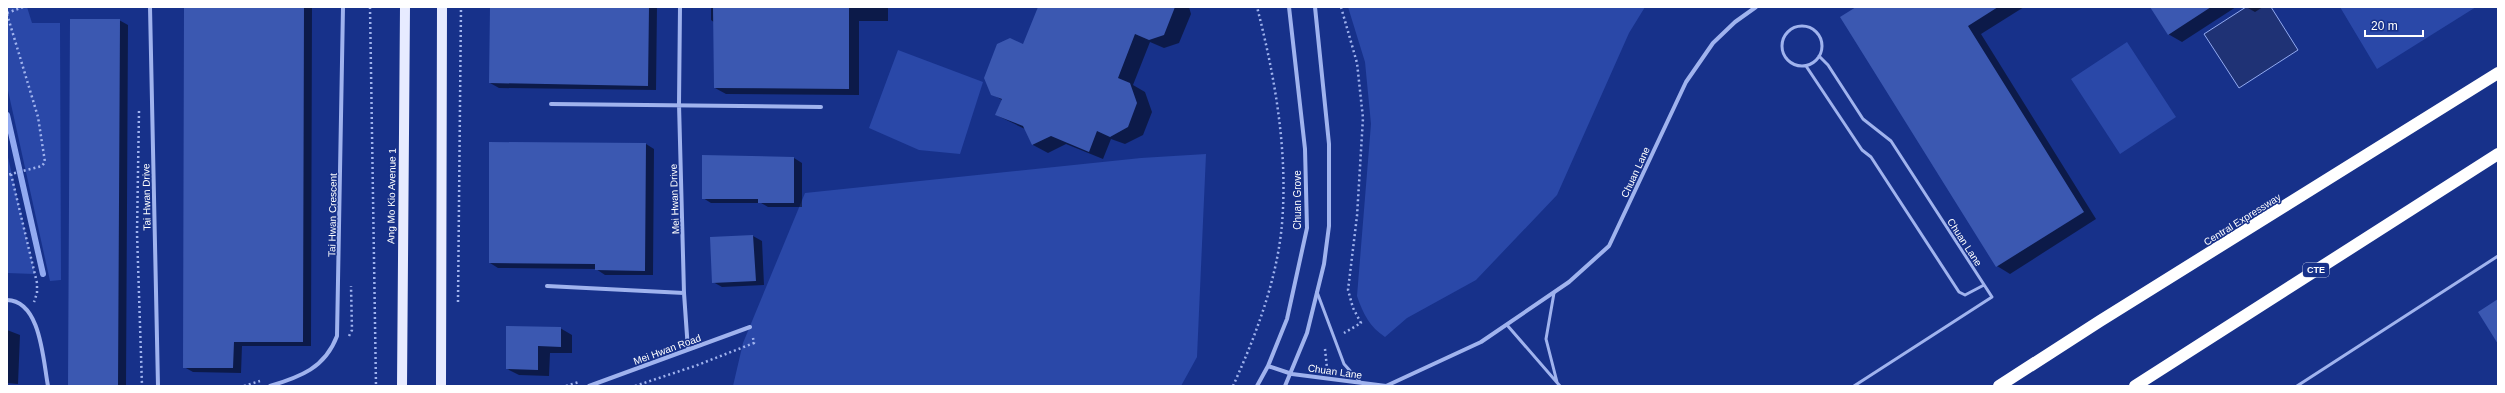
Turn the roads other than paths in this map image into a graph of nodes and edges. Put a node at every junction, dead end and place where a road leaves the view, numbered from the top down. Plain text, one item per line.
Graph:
1 (150, 7) edge
2 (344, 7) edge
3 (405, 7) edge
4 (442, 7) edge
5 (680, 7) edge
6 (1290, 7) edge
7 (1315, 7) edge
8 (1756, 7) edge
9 (1819, 56) junction
10 (1806, 66) junction
11 (2498, 73) edge
12 (551, 104) dead end
13 (679, 104) junction
14 (821, 107) dead end
15 (2498, 154) edge
16 (2498, 256) edge
17 (1984, 285) junction
18 (547, 286) dead end
19 (1317, 290) junction
20 (684, 293) junction
21 (1554, 293) junction
22 (7, 300) edge
23 (1507, 325) junction
24 (750, 327) road end
25 (688, 350) junction
26 (1268, 366) junction
27 (1292, 374) junction
28 (1360, 382) junction
29 (1557, 382) junction
30 (48, 386) edge
31 (158, 386) edge
32 (270, 386) edge
33 (402, 386) edge
34 (442, 386) edge
35 (589, 386) edge
36 (1257, 386) edge
37 (1285, 386) edge
38 (1386, 386) edge
39 (1560, 386) edge
40 (1854, 386) edge
41 (1999, 386) edge
42 (2135, 386) edge
43 (2297, 386) edge

1 - 31 street, Tai Hwan Drive
2 - 32 street, Tai Hwan Crescent
3 - 33 main road, Ang Mo Kio Avenue 1
4 - 34 main road
5 - 13 street, Mei Hwan Drive
6 - 26 street, Chuan Grove
7 - 19 street
8 - 21 street, Chuan Lane
9 - 10 lane
9 - 10 lane
9 - 17 lane, Chuan Lane
10 - 17 lane
11 - 41 highway, Central Expressway
12 - 13 street
13 - 14 street
13 - 20 street, Mei Hwan Drive
15 - 42 highway, CTE
16 - 43 lane
17 - 40 lane, Chuan Lane
18 - 20 street
19 - 27 street
19 - 28 lane
20 - 25 street, Mei Hwan Drive
21 - 23 street, Chuan Lane
21 - 29 lane
22 - 30 street
23 - 29 lane
23 - 38 street, Chuan Lane
24 - 25 street, Mei Hwan Road
25 - 35 street, Mei Hwan Road
26 - 27 street, Chuan Lane
26 - 36 street, Chuan Grove
27 - 28 street, Chuan Lane
27 - 37 street
28 - 38 street, Chuan Lane
29 - 39 lane

